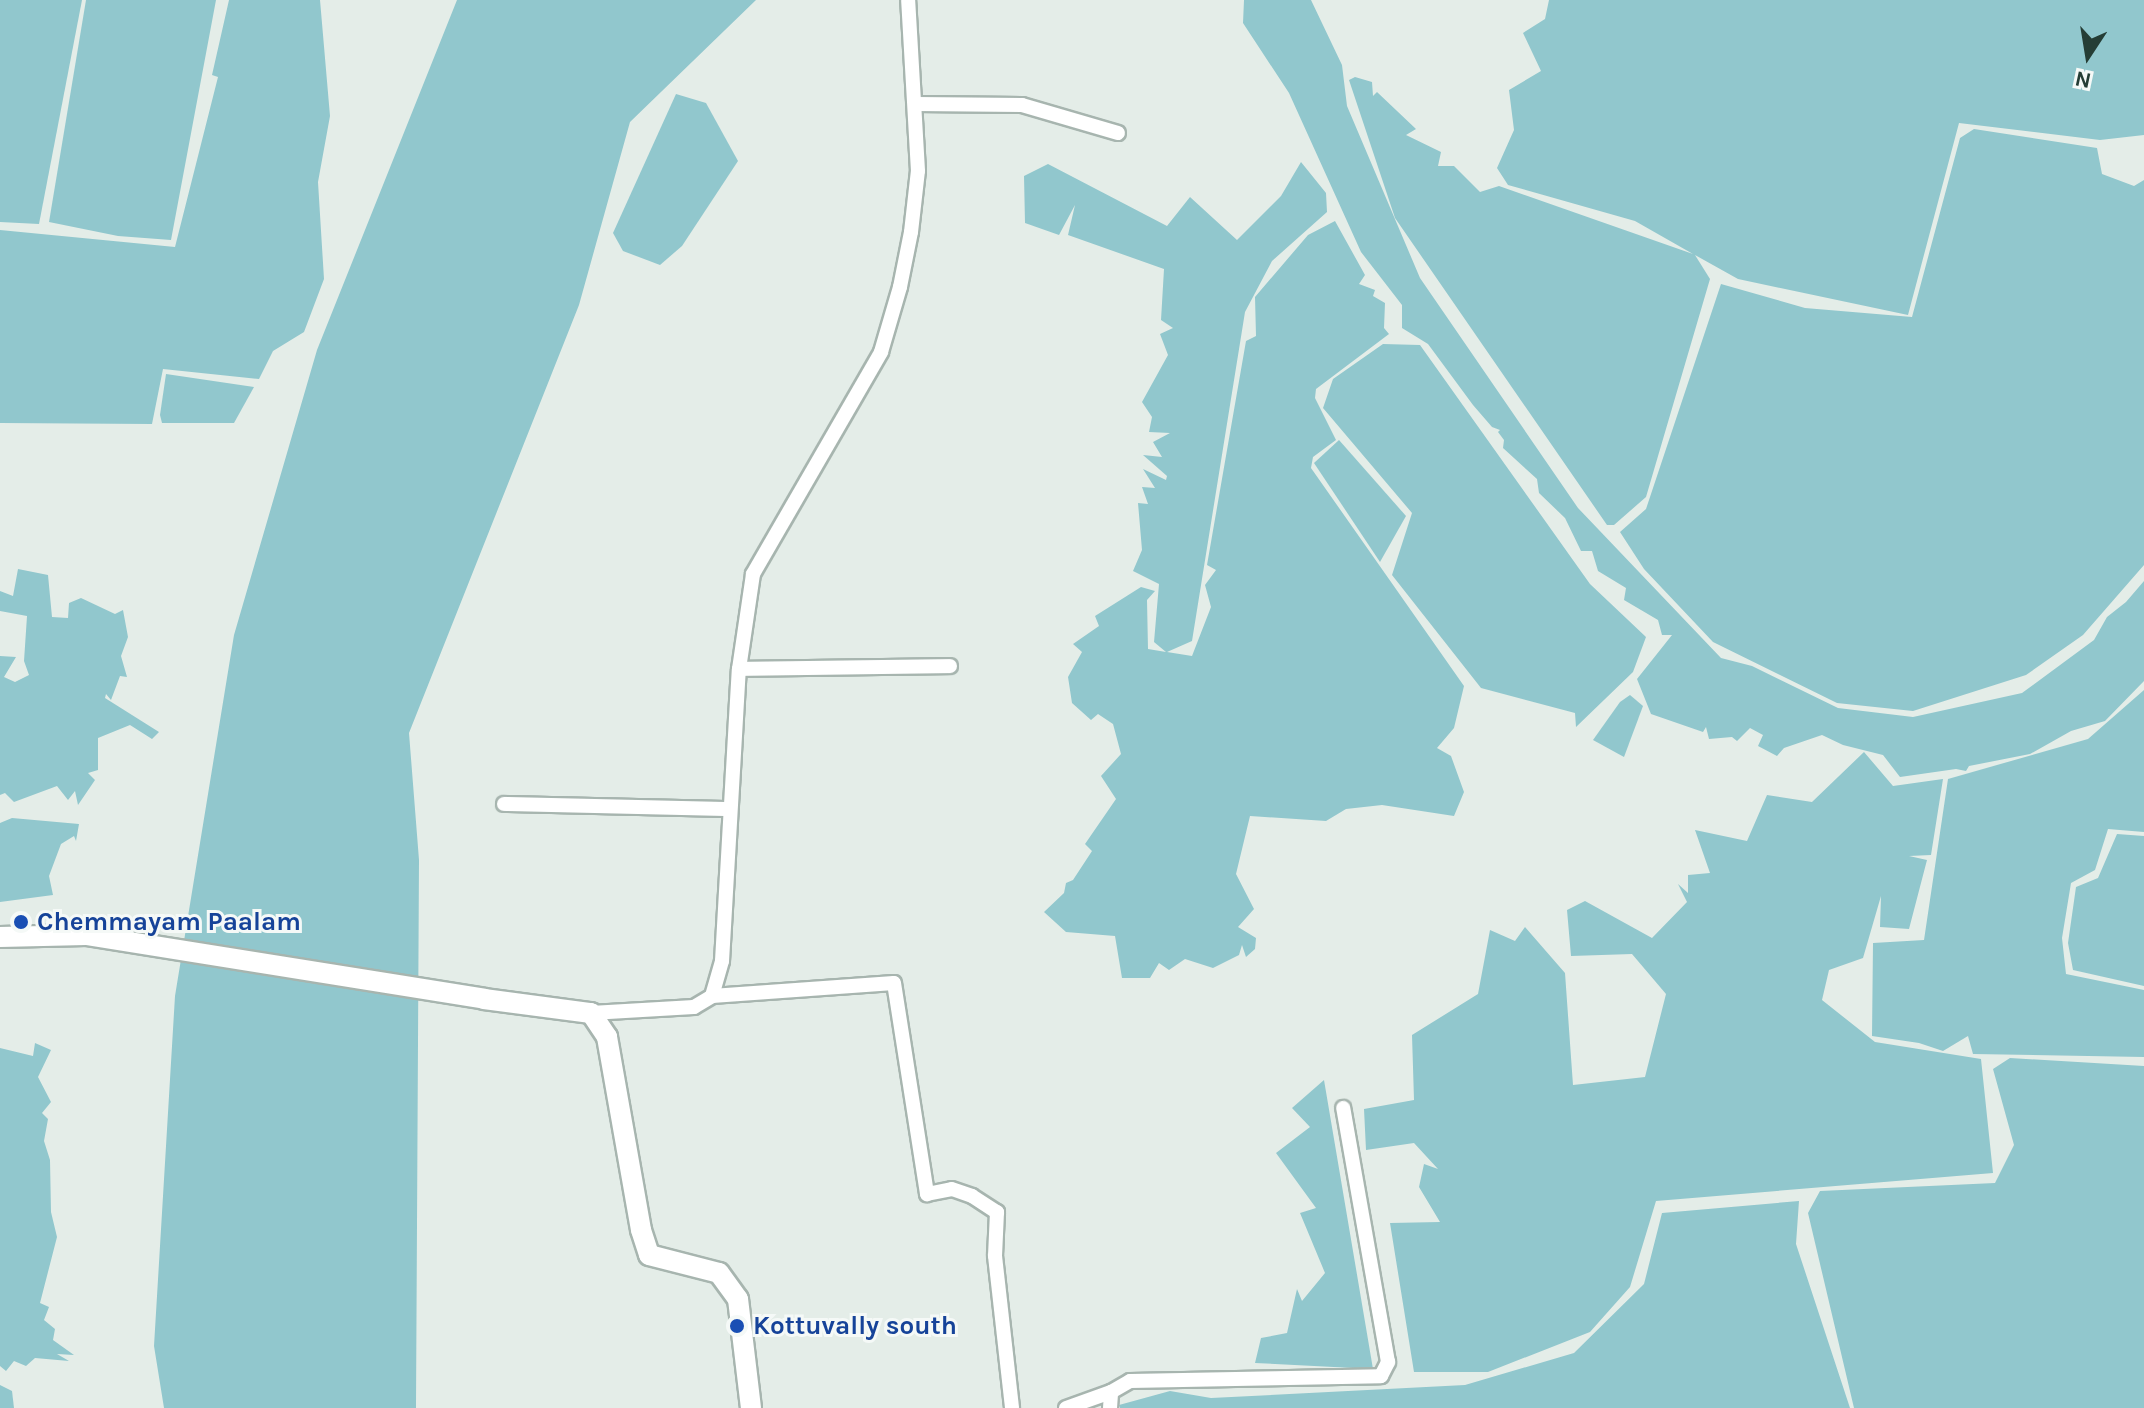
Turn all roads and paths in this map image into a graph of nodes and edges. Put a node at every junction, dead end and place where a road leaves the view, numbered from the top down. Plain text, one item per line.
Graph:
1 (908, 0) edge
2 (916, 104) junction
3 (1118, 133) dead end
4 (950, 666) dead end
5 (739, 669) junction
6 (504, 804) dead end
7 (729, 809) junction
8 (0, 937) edge
9 (712, 996) junction
10 (591, 1013) junction
11 (1343, 1108) dead end
12 (1111, 1392) junction
13 (751, 1408) edge
14 (1012, 1408) edge
15 (1066, 1408) edge
16 (1110, 1408) edge

1 - 2 street
2 - 3 street
2 - 5 street
4 - 5 street
5 - 7 street
6 - 7 street
7 - 9 street
8 - 10 main road
9 - 10 street
9 - 14 street
10 - 13 main road
11 - 12 street
12 - 15 street
12 - 16 street

